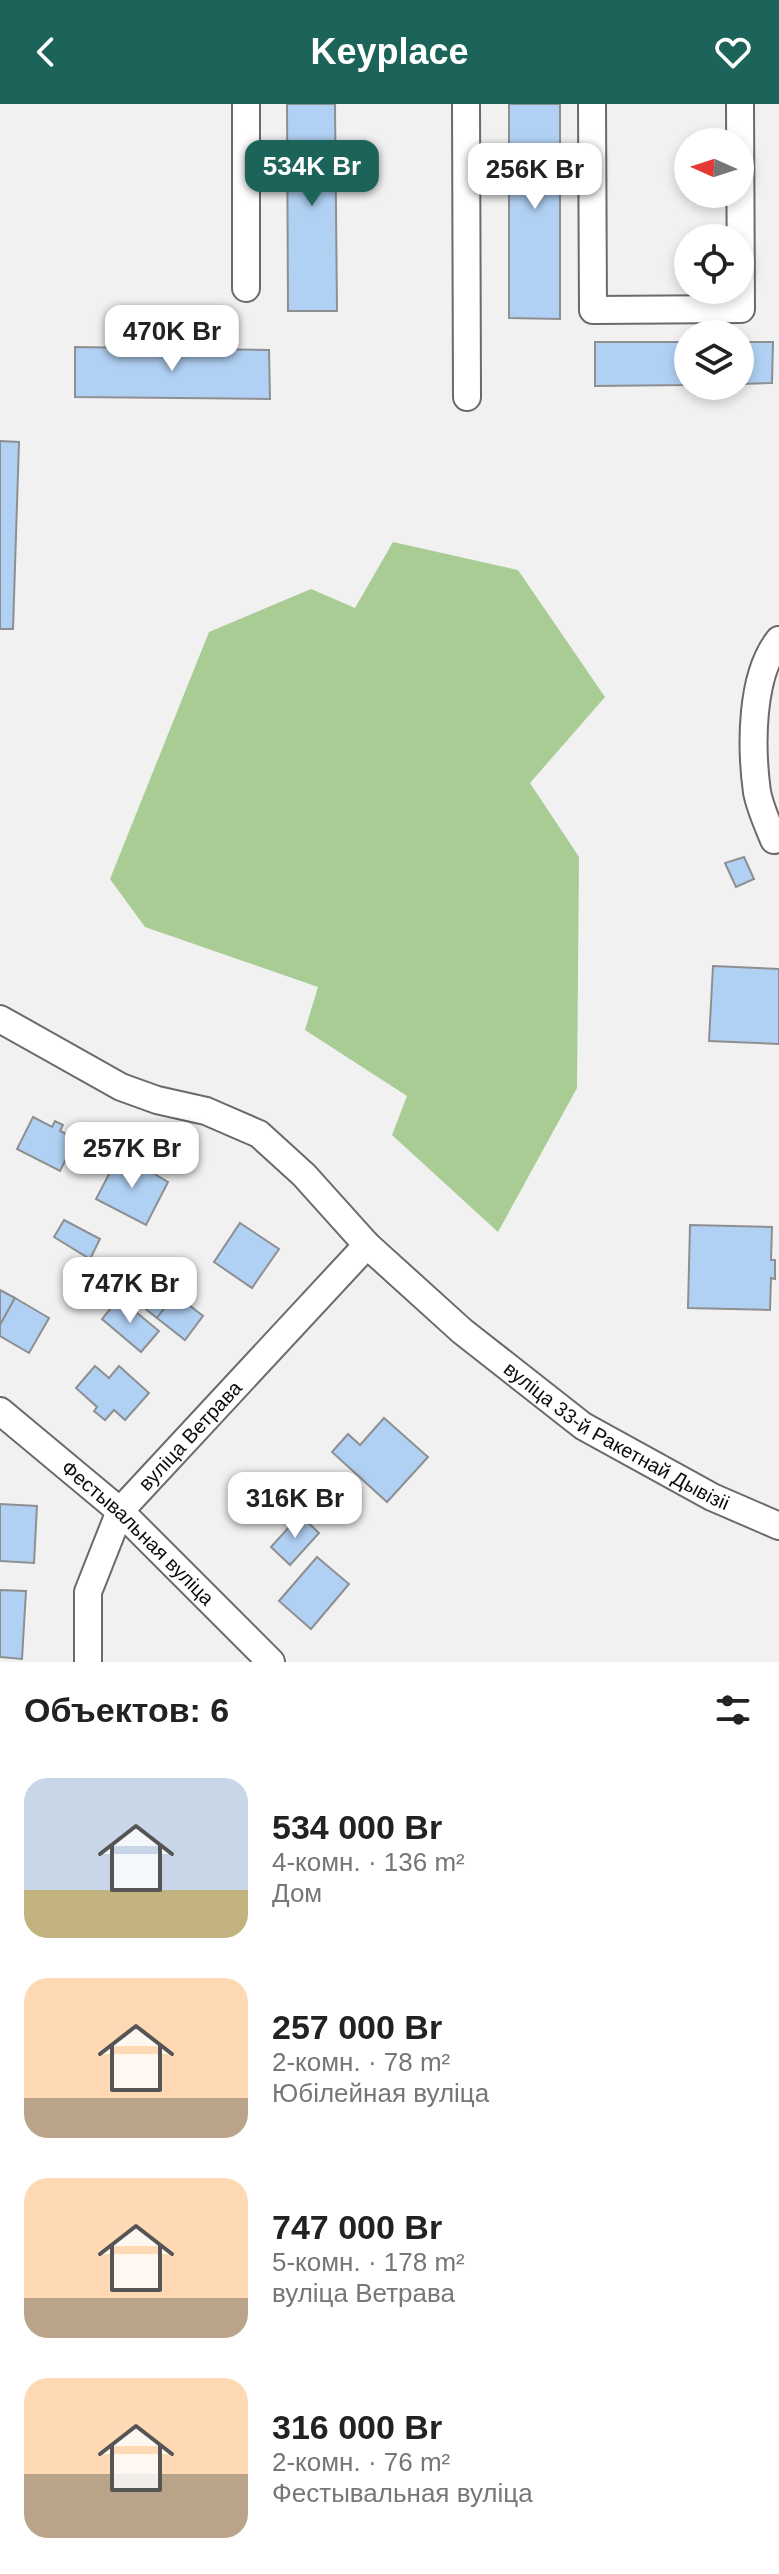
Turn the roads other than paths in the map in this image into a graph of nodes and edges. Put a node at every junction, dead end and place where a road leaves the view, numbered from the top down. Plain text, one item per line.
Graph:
1 (246, 104) edge
2 (466, 104) edge
3 (592, 104) edge
4 (740, 104) edge
5 (246, 288) dead end
6 (467, 397) dead end
7 (779, 640) edge
8 (774, 840) dead end
9 (0, 1019) edge
10 (367, 1245) junction
11 (0, 1411) edge
12 (120, 1511) junction
13 (779, 1526) edge
14 (88, 1662) edge
15 (271, 1662) edge

1 - 5 street
2 - 6 street
3 - 4 street
7 - 8 street
9 - 10 street, вуліца 33-й Ракетнай Дывізіі
10 - 12 street, вуліца Ветрава
10 - 13 street, вуліца 33-й Ракетнай Дывізіі
11 - 12 street, Фестывальная вуліца
12 - 14 street, вуліца Ветрава
12 - 15 street, Фестывальная вуліца

